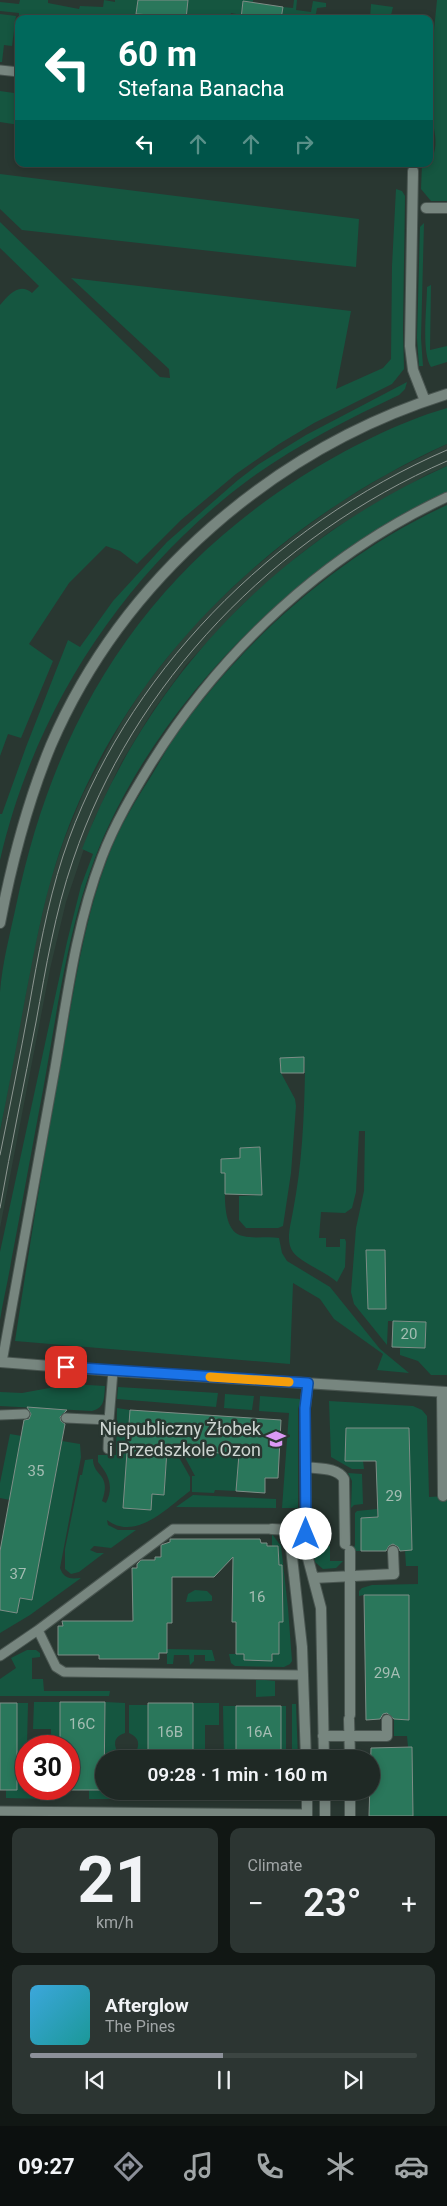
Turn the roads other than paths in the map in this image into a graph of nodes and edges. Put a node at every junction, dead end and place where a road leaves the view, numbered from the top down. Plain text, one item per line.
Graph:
1 (0, 70) edge
2 (15, 72) edge
3 (413, 171) dead end
4 (413, 207) junction
5 (426, 208) joint
6 (447, 208) edge
7 (447, 394) edge
8 (425, 401) junction
9 (447, 497) edge
10 (0, 923) edge
11 (1, 1362) edge
12 (113, 1371) junction
13 (308, 1383) junction
14 (444, 1392) edge
15 (0, 1414) edge
16 (26, 1414) dead end
17 (66, 1418) dead end
18 (109, 1420) junction
19 (108, 1449) dead end
20 (306, 1467) junction
21 (445, 1470) edge
22 (444, 1496) dead end
23 (272, 1529) joint
24 (393, 1551) dead end
25 (350, 1576) junction
26 (313, 1578) junction
27 (38, 1630) junction
28 (0, 1656) edge
29 (303, 1675) junction
30 (387, 1720) dead end
31 (323, 1736) junction
32 (349, 1736) junction
33 (306, 1750) edge
34 (324, 1750) edge
35 (350, 1750) edge
36 (307, 1800) edge
37 (325, 1800) edge
38 (350, 1800) edge
39 (0, 1811) edge
40 (307, 1815) edge
41 (325, 1816) edge
42 (350, 1816) edge

1 - 2 lane
3 - 4 street
4 - 5 lane
4 - 8 street
5 - 6 street
7 - 8 street
8 - 10 street
9 - 11 lane
11 - 12 street
12 - 13 street
12 - 18 lane
13 - 14 street
13 - 20 street
14 - 21 street
15 - 16 lane
17 - 18 lane
18 - 19 lane
20 - 25 street
20 - 26 street
21 - 22 street
23 - 27 lane
23 - 29 street
24 - 25 street
25 - 26 street
25 - 32 street
26 - 31 street
27 - 28 lane
27 - 29 lane
29 - 33 street
30 - 32 street
31 - 32 street
31 - 34 street
32 - 35 street
36 - 40 street
37 - 41 street
38 - 42 street
39 - 40 lane

